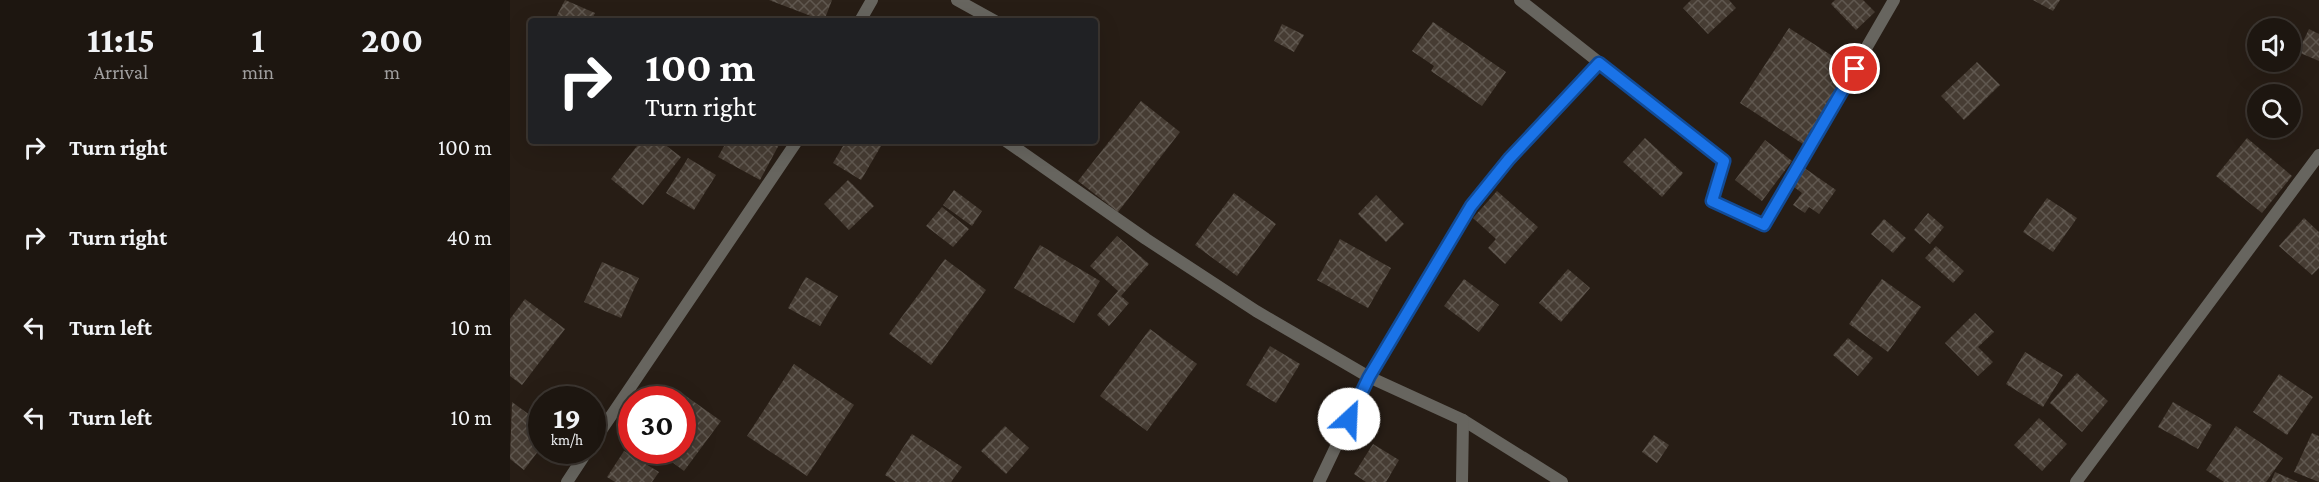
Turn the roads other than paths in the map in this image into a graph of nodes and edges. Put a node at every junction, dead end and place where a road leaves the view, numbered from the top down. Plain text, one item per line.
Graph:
1 (872, 0) edge
2 (957, 0) edge
3 (1520, 0) edge
4 (1894, 0) edge
5 (862, 18) edge
6 (990, 18) edge
7 (1599, 63) junction
8 (794, 144) edge
9 (1010, 144) edge
10 (2319, 155) edge
11 (1369, 377) junction
12 (1463, 420) junction
13 (606, 423) edge
14 (579, 464) edge
15 (567, 482) edge
16 (1319, 482) edge
17 (1462, 482) edge
18 (1562, 482) edge
19 (2076, 482) edge

1 - 5 street
2 - 6 street
3 - 7 street
4 - 7 street
7 - 11 street
8 - 13 street
9 - 11 street
10 - 19 street
11 - 12 street
11 - 16 street
12 - 17 street
12 - 18 street
14 - 15 street

